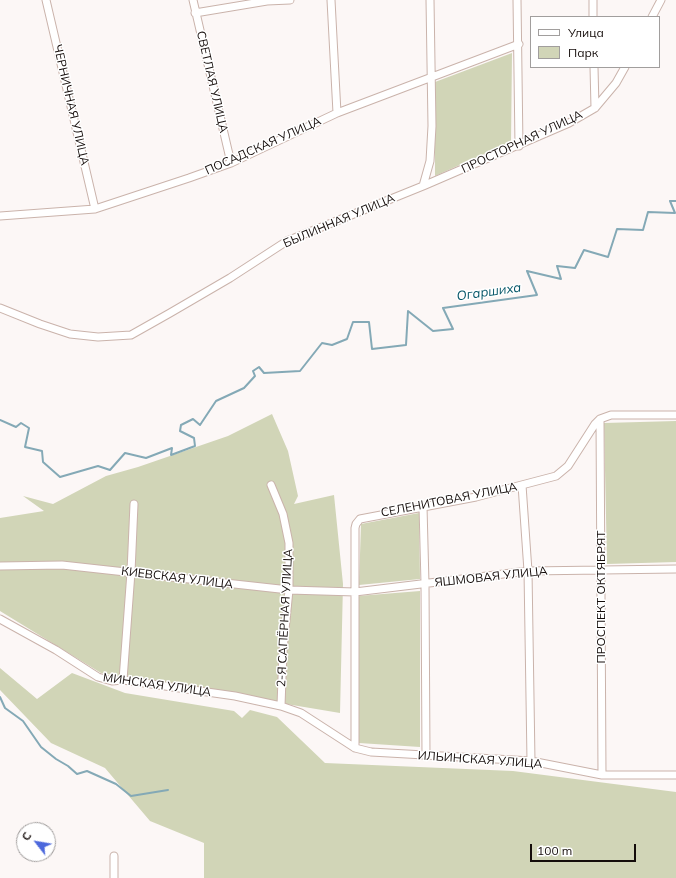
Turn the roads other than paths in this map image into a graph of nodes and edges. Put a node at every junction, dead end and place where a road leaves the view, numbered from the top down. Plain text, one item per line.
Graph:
1 (46, 0) edge
2 (193, 0) edge
3 (290, 0) edge
4 (331, 0) edge
5 (430, 0) edge
6 (518, 0) edge
7 (593, 0) edge
8 (661, 0) edge
9 (195, 13) junction
10 (593, 16) edge
11 (653, 16) edge
12 (519, 44) junction
13 (594, 68) edge
14 (624, 68) edge
15 (431, 77) junction
16 (594, 108) junction
17 (337, 113) junction
18 (519, 146) junction
19 (231, 163) junction
20 (423, 186) junction
21 (95, 209) junction
22 (0, 216) edge
23 (0, 308) edge
24 (676, 415) edge
25 (600, 419) junction
26 (271, 485) dead end
27 (522, 485) junction
28 (134, 504) dead end
29 (423, 506) junction
30 (0, 566) edge
31 (676, 569) edge
32 (601, 570) junction
33 (528, 571) junction
34 (131, 572) junction
35 (425, 584) junction
36 (289, 590) junction
37 (355, 592) junction
38 (0, 619) edge
39 (123, 680) junction
40 (280, 706) junction
41 (355, 748) junction
42 (426, 756) junction
43 (530, 761) junction
44 (602, 775) junction
45 (676, 775) edge
46 (114, 856) dead end
47 (114, 878) edge

1 - 21 street, ЧЕРНИЧНАЯ УЛИЦА
2 - 9 street, СВЕТЛАЯ УЛИЦА
3 - 9 street
4 - 17 street
5 - 15 street
6 - 12 street
7 - 10 street
8 - 11 street
9 - 19 street, СВЕТЛАЯ УЛИЦА
12 - 15 street, ПОСАДСКАЯ УЛИЦА
12 - 18 street
13 - 16 street
14 - 16 street, ПРОСТОРНАЯ УЛИЦА
15 - 17 street, ПОСАДСКАЯ УЛИЦА
15 - 20 street
16 - 18 street, ПРОСТОРНАЯ УЛИЦА
17 - 19 street, ПОСАДСКАЯ УЛИЦА
18 - 20 street, ПРОСТОРНАЯ УЛИЦА
19 - 21 street, ПОСАДСКАЯ УЛИЦА
20 - 23 street, БЫЛИННАЯ УЛИЦА
21 - 22 street, ПОСАДСКАЯ УЛИЦА
24 - 25 street
25 - 27 street, СЕЛЕНИТОВАЯ УЛИЦА
25 - 32 street, ПРОСПЕКТ ОКТЯБРЯТ
26 - 36 street, 2-Я САПЁРНАЯ УЛИЦА
27 - 29 street, СЕЛЕНИТОВАЯ УЛИЦА
27 - 33 street
28 - 34 street
29 - 35 street
29 - 37 street, СЕЛЕНИТОВАЯ УЛИЦА
30 - 34 street, КИЕВСКАЯ УЛИЦА
31 - 32 street, ЯШМОВАЯ УЛИЦА
32 - 33 street, ЯШМОВАЯ УЛИЦА
32 - 44 street, ПРОСПЕКТ ОКТЯБРЯТ
33 - 35 street, ЯШМОВАЯ УЛИЦА
33 - 43 street
34 - 36 street, КИЕВСКАЯ УЛИЦА
34 - 39 street
35 - 37 street, ЯШМОВАЯ УЛИЦА
35 - 42 street
36 - 37 street, КИЕВСКАЯ УЛИЦА
36 - 40 street, 2-Я САПЁРНАЯ УЛИЦА
37 - 41 street
38 - 39 street, МИНСКАЯ УЛИЦА
39 - 40 street, МИНСКАЯ УЛИЦА
40 - 41 street, МИНСКАЯ УЛИЦА
41 - 42 street, ИЛЬИНСКАЯ УЛИЦА
42 - 43 street, ИЛЬИНСКАЯ УЛИЦА
43 - 44 street, ИЛЬИНСКАЯ УЛИЦА
44 - 45 street, ИЛЬИНСКАЯ УЛИЦА
46 - 47 street

